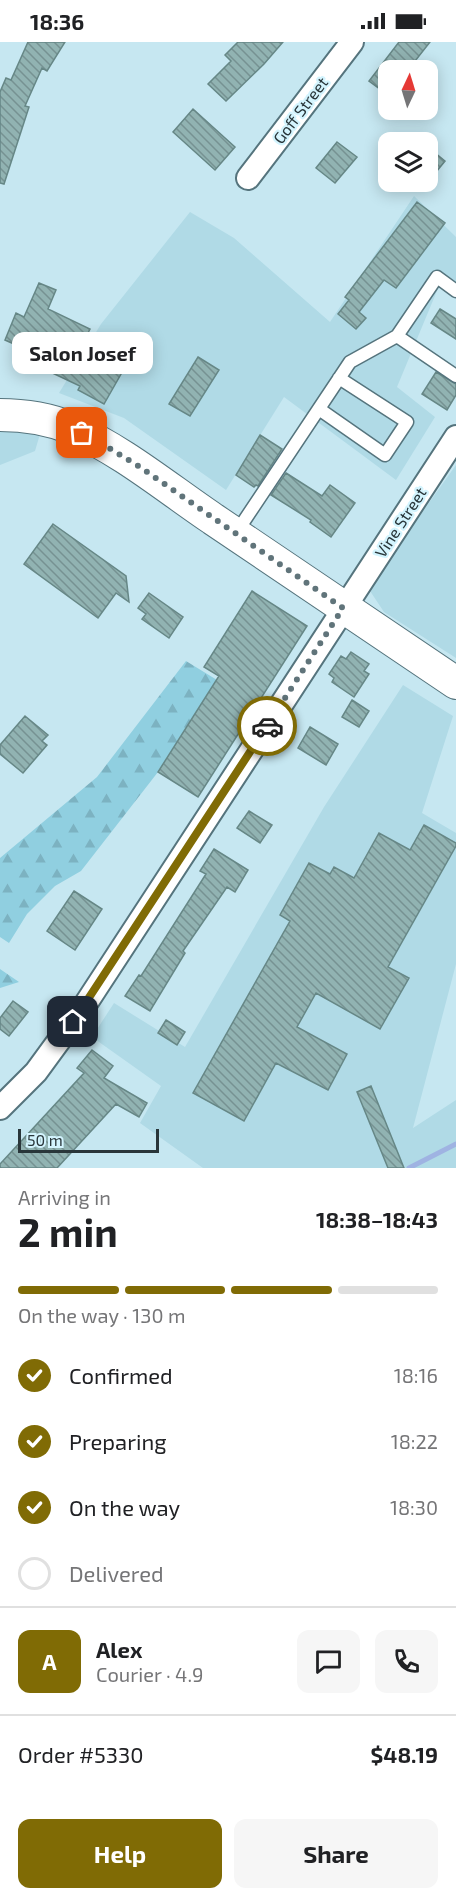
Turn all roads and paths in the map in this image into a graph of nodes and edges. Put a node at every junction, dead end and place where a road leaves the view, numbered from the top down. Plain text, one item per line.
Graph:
1 (352, 42) edge
2 (248, 178) dead end
3 (456, 291) edge
4 (397, 336) junction
5 (456, 376) edge
6 (339, 378) junction
7 (319, 409) junction
8 (0, 415) edge
9 (456, 437) edge
10 (235, 534) junction
11 (343, 608) junction
12 (456, 682) edge
13 (0, 1108) edge

1 - 2 street, Goff Street
3 - 4 lane
4 - 5 lane
4 - 6 lane
6 - 7 lane
6 - 7 lane
7 - 10 lane
8 - 10 main road
9 - 11 street, Vine Street
10 - 11 main road
11 - 12 main road
11 - 13 street, Vine Street

